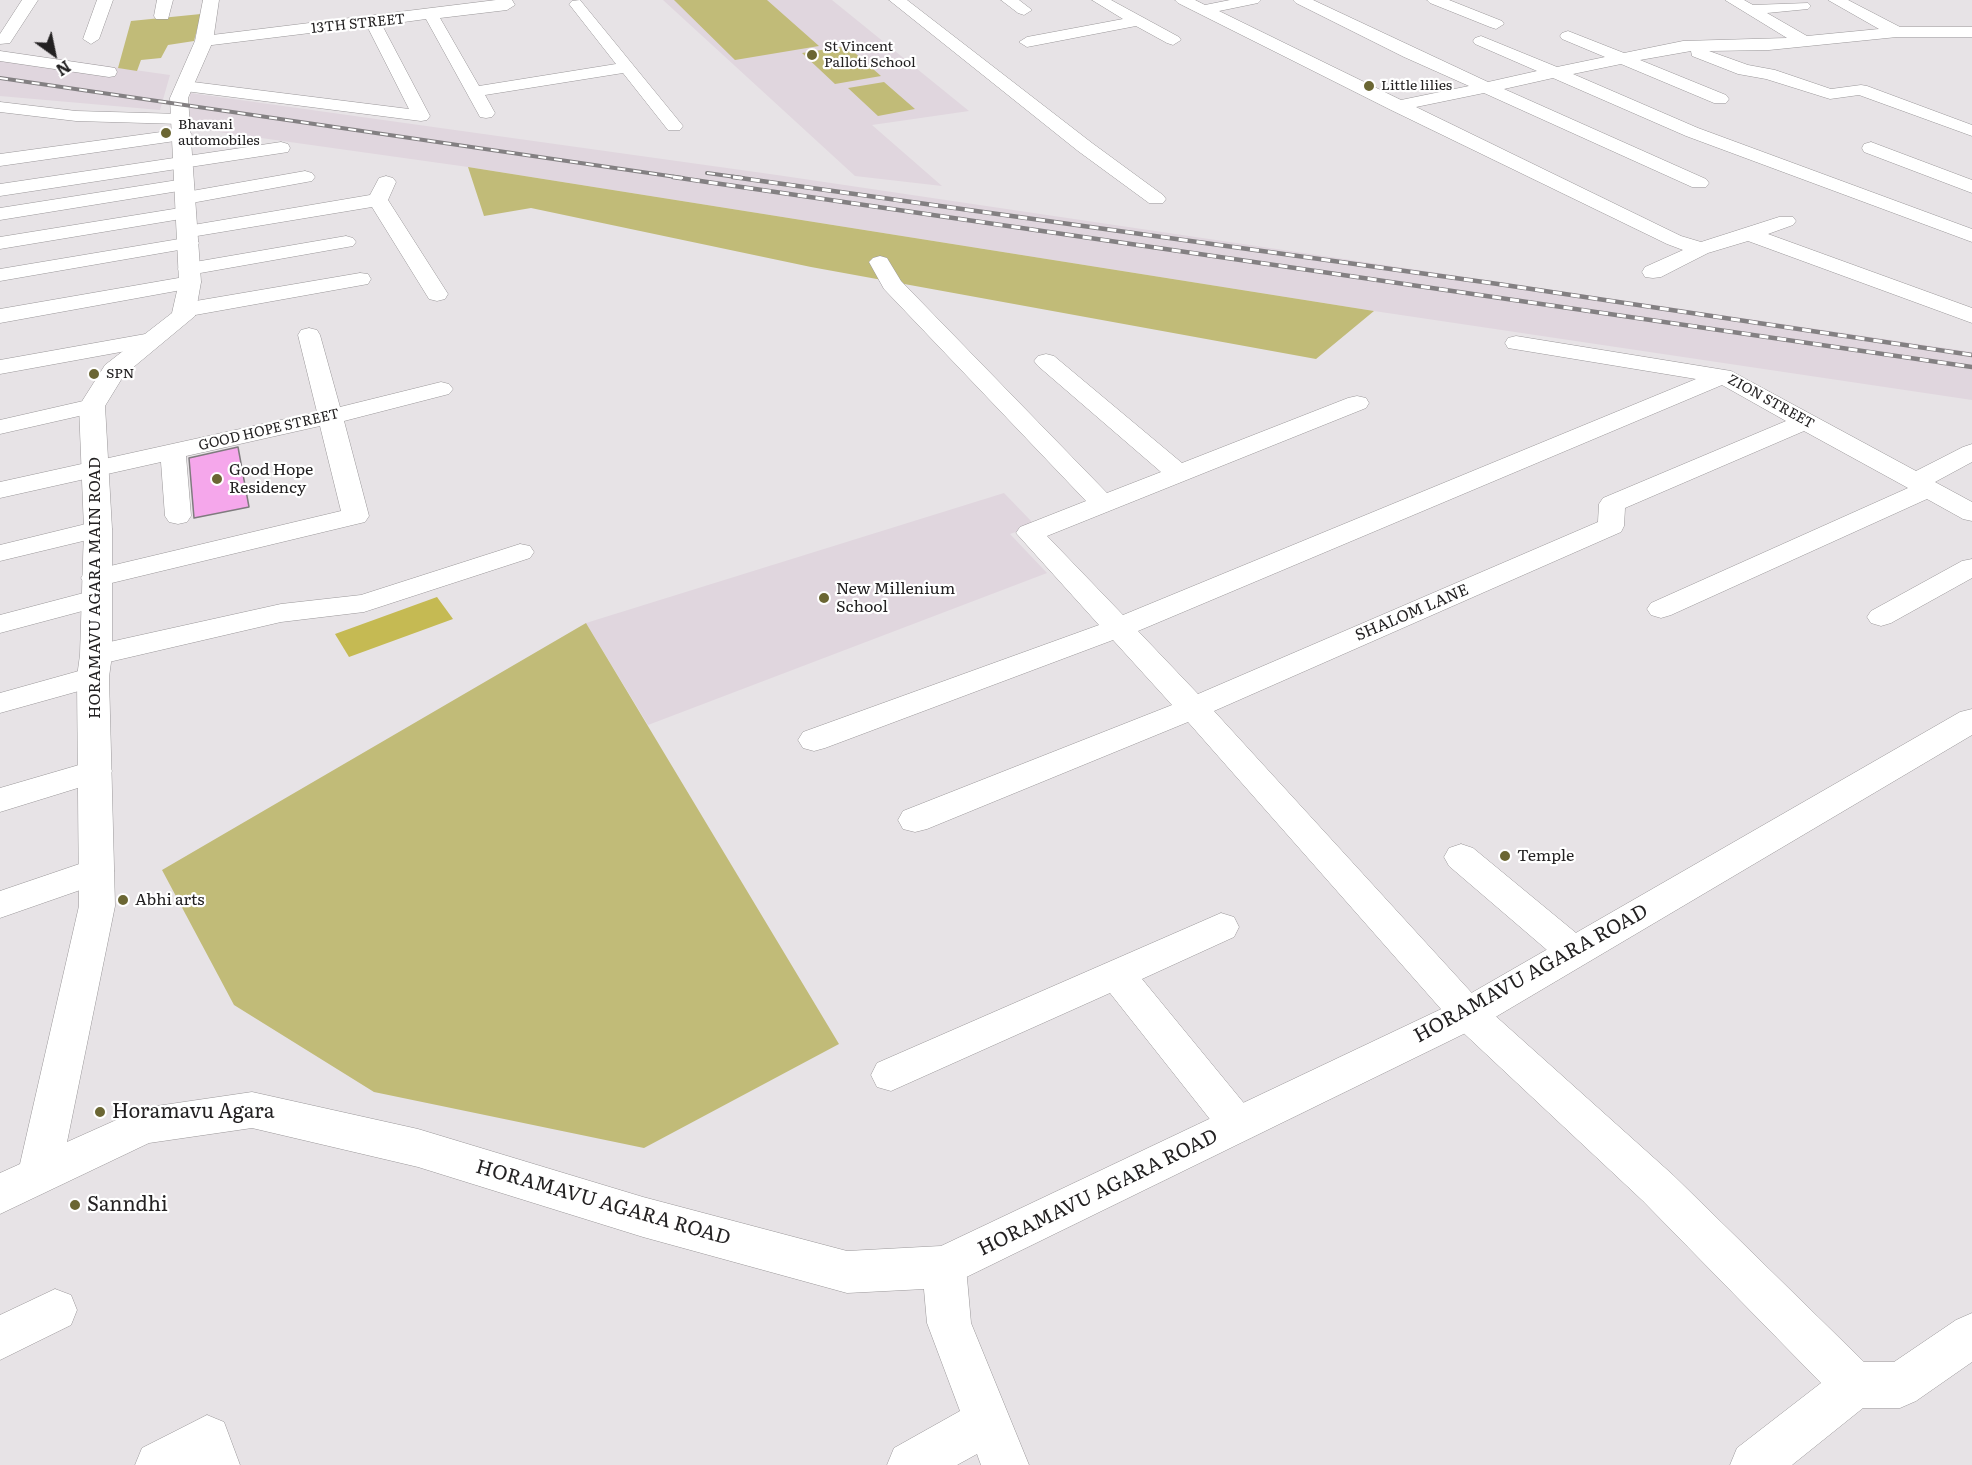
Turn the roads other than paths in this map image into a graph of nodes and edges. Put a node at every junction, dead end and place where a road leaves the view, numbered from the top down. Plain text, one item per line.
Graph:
1 (29, 0) edge
2 (34, 0) edge
3 (105, 0) edge
4 (165, 0) edge
5 (504, 0) edge
6 (897, 0) edge
7 (1009, 0) edge
8 (1100, 0) edge
9 (1183, 0) edge
10 (1253, 0) edge
11 (1301, 0) edge
12 (1436, 0) edge
13 (1733, 0) edge
14 (1836, 0) edge
15 (410, 2) edge
16 (577, 4) dead end
17 (1803, 6) dead end
18 (1024, 10) dead end
19 (1203, 10) junction
20 (1750, 10) junction
21 (370, 14) junction
22 (430, 15) junction
23 (162, 16) dead end
24 (210, 21) edge
25 (1137, 21) junction
26 (1496, 24) dead end
27 (1897, 32) junction
28 (1972, 32) edge
29 (1568, 36) dead end
30 (91, 39) dead end
31 (1173, 40) dead end
32 (1481, 41) dead end
33 (1803, 41) junction
34 (1027, 42) dead end
35 (1683, 46) junction
36 (2, 48) edge
37 (1620, 59) junction
38 (627, 67) junction
39 (109, 72) dead end
40 (1556, 72) junction
41 (185, 86) junction
42 (1485, 87) junction
43 (474, 92) junction
44 (1720, 99) dead end
45 (0, 106) edge
46 (1397, 106) junction
47 (486, 113) dead end
48 (117, 124) dead end
49 (674, 126) dead end
50 (1972, 131) edge
51 (110, 145) junction
52 (281, 148) dead end
53 (1871, 148) dead end
54 (0, 160) edge
55 (305, 177) dead end
56 (1700, 183) dead end
57 (1972, 187) edge
58 (0, 190) edge
59 (1156, 199) dead end
60 (186, 213) junction
61 (0, 214) edge
62 (1786, 221) dead end
63 (1749, 234) junction
64 (1972, 236) edge
65 (346, 242) dead end
66 (0, 243) edge
67 (1701, 249) junction
68 (880, 262) dead end
69 (1653, 272) dead end
70 (0, 275) edge
71 (360, 279) dead end
72 (436, 294) dead end
73 (0, 316) edge
74 (1972, 316) edge
75 (309, 335) dead end
76 (152, 340) junction
77 (1516, 343) dead end
78 (1046, 361) dead end
79 (0, 367) edge
80 (1723, 376) junction
81 (441, 389) dead end
82 (1357, 403) dead end
83 (92, 406) junction
84 (329, 417) junction
85 (1806, 421) junction
86 (0, 427) edge
87 (173, 452) junction
88 (1972, 452) edge
89 (97, 467) junction
90 (1179, 474) junction
91 (1921, 485) junction
92 (0, 490) edge
93 (1103, 504) junction
94 (1972, 513) edge
95 (178, 516) dead end
96 (98, 529) junction
97 (520, 552) dead end
98 (0, 554) edge
99 (1972, 567) edge
100 (95, 589) junction
101 (1661, 609) dead end
102 (1881, 617) dead end
103 (0, 624) edge
104 (1118, 628) junction
105 (94, 666) junction
106 (0, 703) edge
107 (1193, 708) junction
108 (1972, 720) edge
109 (814, 740) dead end
110 (96, 771) junction
111 (0, 800) edge
112 (915, 820) dead end
113 (1461, 857) dead end
114 (97, 871) junction
115 (0, 904) edge
116 (1221, 927) dead end
117 (1574, 952) junction
118 (1116, 974) junction
119 (1468, 1014) junction
120 (891, 1075) dead end
121 (1238, 1125) junction
122 (39, 1173) junction
123 (0, 1194) edge
124 (944, 1268) junction
125 (55, 1310) dead end
126 (1972, 1335) edge
127 (0, 1338) edge
128 (1855, 1385) junction
129 (988, 1421) junction
130 (159, 1465) edge
131 (216, 1465) edge
132 (911, 1465) edge
133 (1005, 1465) edge
134 (1755, 1465) edge

1 - 2 street
1 - 36 street
3 - 30 street
4 - 23 street
5 - 22 street, 13TH STREET
6 - 59 street
7 - 18 street
8 - 25 street
9 - 19 street
10 - 19 street
11 - 42 street
12 - 26 street
13 - 20 street
14 - 27 street
15 - 21 street
16 - 38 street
17 - 20 street
19 - 46 street
20 - 33 street
21 - 22 street, 13TH STREET
21 - 24 street, 13TH STREET
21 - 41 street
22 - 43 street
24 - 41 street
25 - 31 street
25 - 34 street
27 - 28 street
27 - 33 street
29 - 37 street
32 - 40 street
33 - 35 street
35 - 37 street
35 - 50 street
36 - 39 street
37 - 40 street
37 - 44 street
38 - 43 street
38 - 49 street
40 - 42 street
40 - 64 street
41 - 60 street
42 - 46 street
42 - 56 street
43 - 47 street
45 - 60 street
46 - 67 street
48 - 51 street
51 - 54 street
51 - 60 street
52 - 60 street
53 - 57 street
55 - 60 street
58 - 60 street
60 - 61 street
60 - 65 street
60 - 66 street
60 - 70 street
60 - 71 street
60 - 72 street
60 - 73 street
60 - 76 street
62 - 63 street
63 - 67 street
63 - 74 street
67 - 69 street
68 - 93 street
75 - 84 street
76 - 79 street
76 - 83 street
77 - 80 street, ZION STREET
78 - 90 street
80 - 85 street, ZION STREET
80 - 104 street
81 - 84 street, GOOD HOPE STREET
82 - 90 street
83 - 86 street
83 - 89 street, HORAMAVU AGARA MAIN ROAD
84 - 87 street, GOOD HOPE STREET
84 - 100 street
85 - 91 street, ZION STREET
85 - 107 street, SHALOM LANE
87 - 89 street, GOOD HOPE STREET
87 - 95 street
88 - 91 street
89 - 92 street, GOOD HOPE STREET
89 - 96 street, HORAMAVU AGARA MAIN ROAD
90 - 93 street
91 - 94 street, ZION STREET
91 - 101 street
93 - 104 street
96 - 98 street
96 - 100 street, HORAMAVU AGARA MAIN ROAD
97 - 105 street
99 - 102 street
100 - 103 street
100 - 105 street, HORAMAVU AGARA MAIN ROAD
104 - 107 street
104 - 109 street
105 - 106 street
105 - 110 street, HORAMAVU AGARA MAIN ROAD
107 - 112 street
107 - 119 street
108 - 117 street, HORAMAVU AGARA ROAD
110 - 111 street
110 - 114 street, HORAMAVU AGARA MAIN ROAD
113 - 117 street
114 - 115 street
114 - 122 street, HORAMAVU AGARA MAIN ROAD
116 - 118 street
117 - 119 street, HORAMAVU AGARA ROAD
118 - 120 street
118 - 121 street
119 - 121 street, HORAMAVU AGARA ROAD
119 - 128 street
121 - 124 street, HORAMAVU AGARA ROAD
122 - 123 street
122 - 124 street, HORAMAVU AGARA ROAD
124 - 129 street
125 - 127 street
126 - 128 street
128 - 134 street
129 - 132 street
129 - 133 street
130 - 131 street

